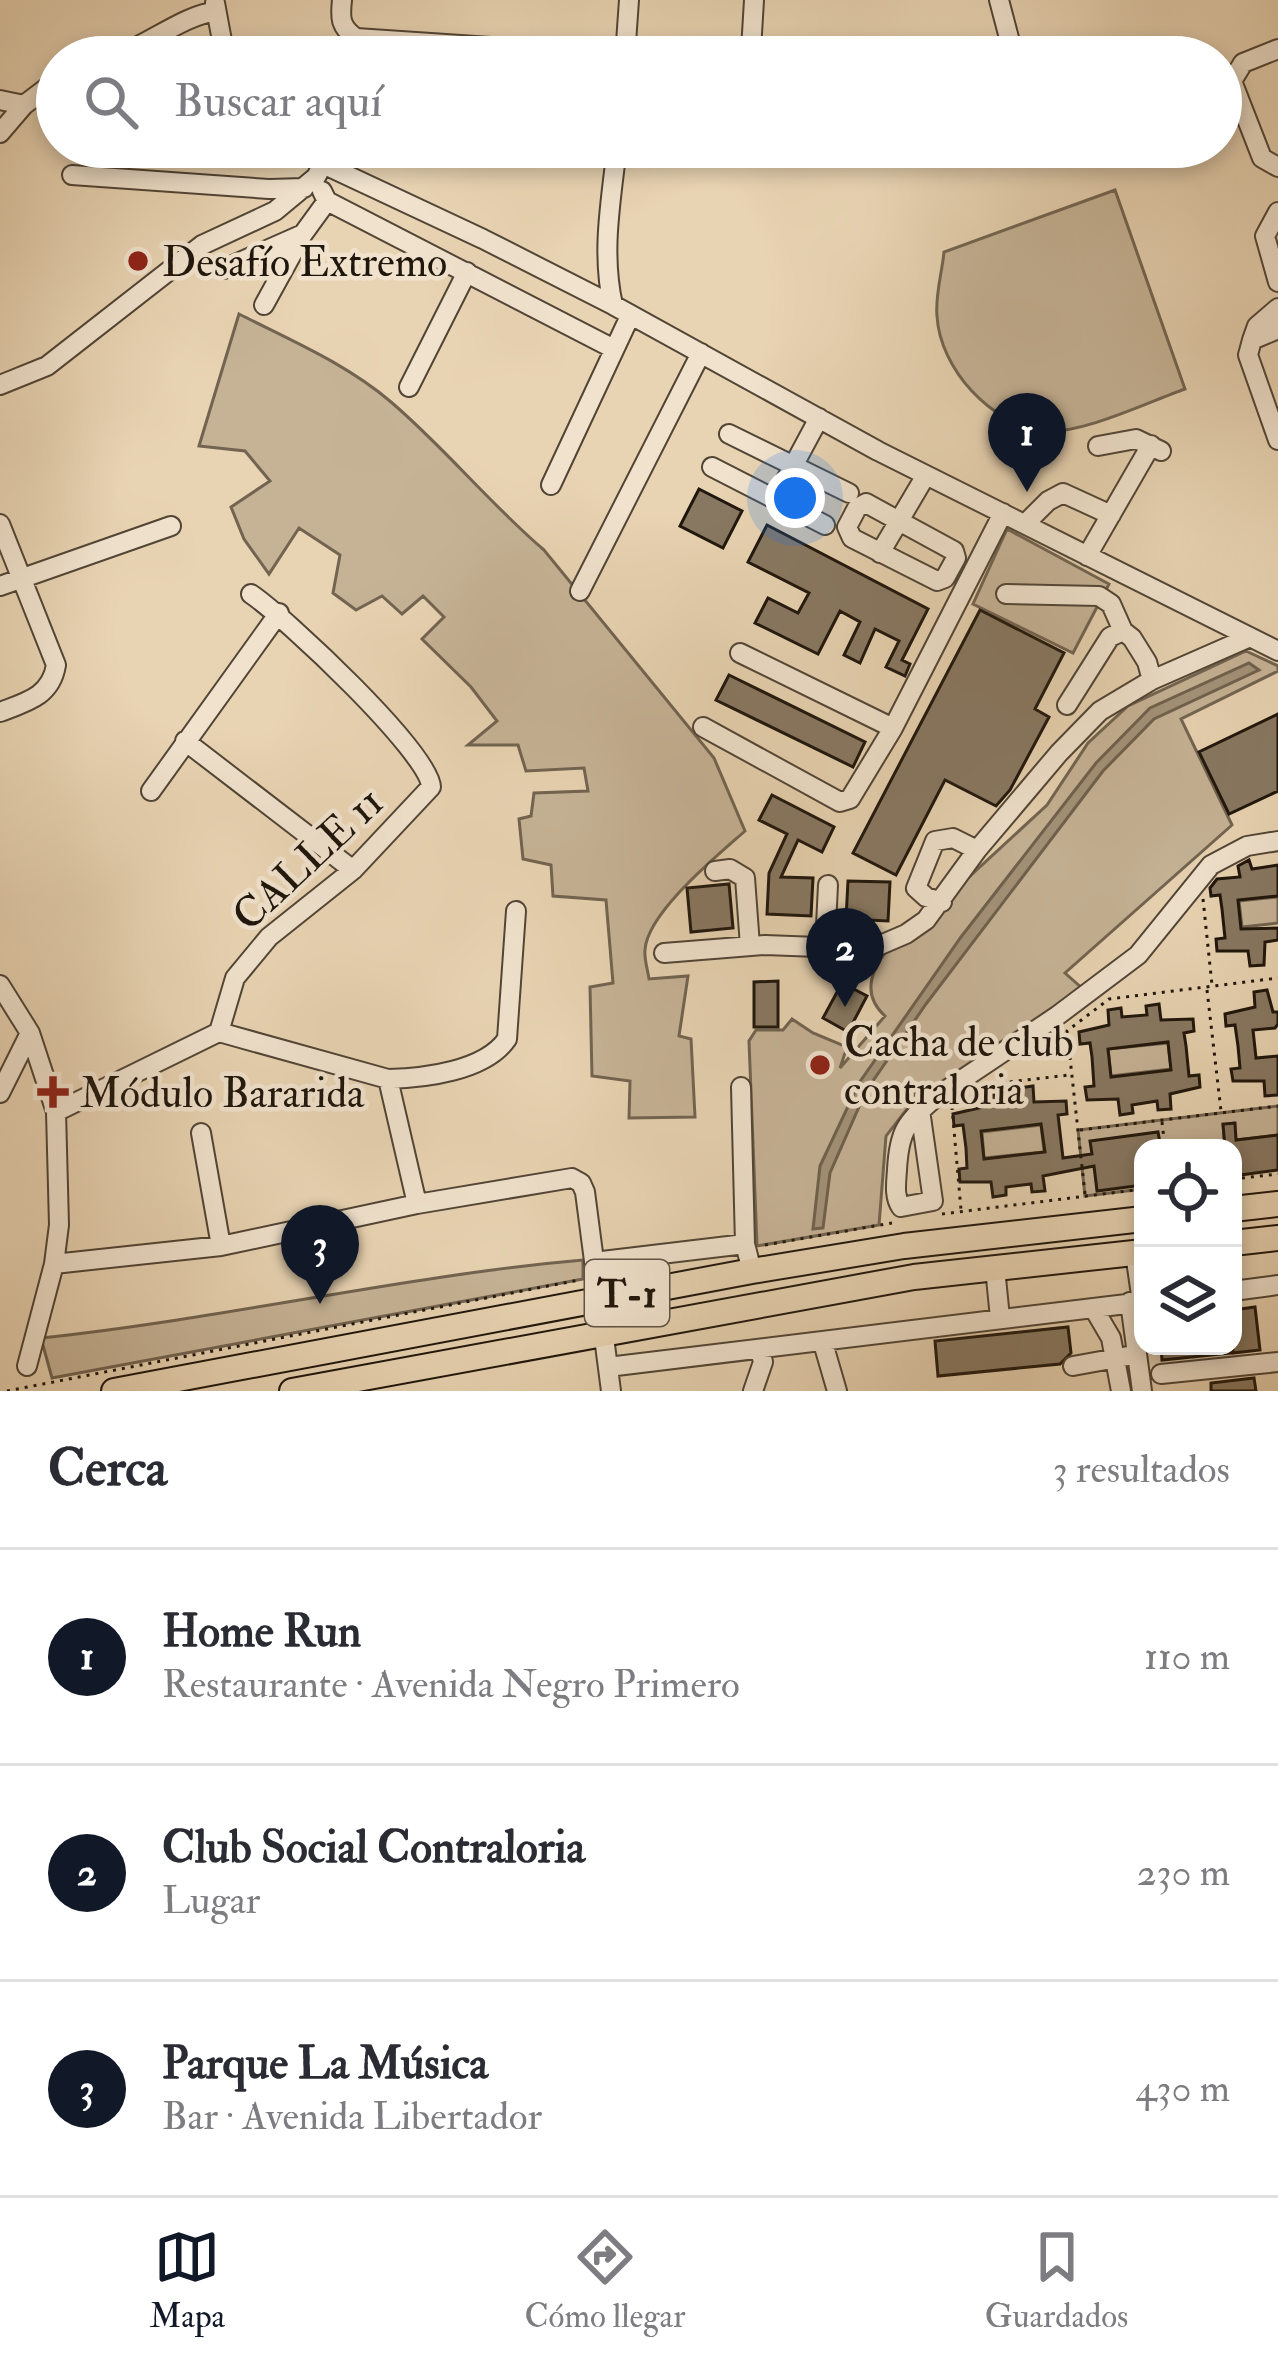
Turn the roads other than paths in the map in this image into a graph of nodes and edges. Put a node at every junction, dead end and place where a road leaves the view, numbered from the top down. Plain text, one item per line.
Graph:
1 (341, 0) edge
2 (629, 0) edge
3 (754, 0) edge
4 (999, 0) edge
5 (215, 6) edge
6 (160, 36) edge
7 (220, 36) edge
8 (353, 36) edge
9 (626, 36) edge
10 (752, 36) edge
11 (1008, 36) edge
12 (1278, 49) edge
13 (1242, 65) edge
14 (36, 96) edge
15 (0, 100) edge
16 (24, 105) junction
17 (1242, 107) edge
18 (0, 133) edge
19 (1278, 167) edge
20 (309, 168) edge
21 (615, 168) edge
22 (72, 176) dead end
23 (314, 177) junction
24 (327, 201) junction
25 (1278, 212) edge
26 (303, 234) junction
27 (224, 269) dead end
28 (467, 272) junction
29 (1278, 282) edge
30 (264, 305) dead end
31 (1278, 308) edge
32 (621, 310) junction
33 (1278, 329) edge
34 (1252, 340) junction
35 (614, 349) junction
36 (701, 352) junction
37 (0, 385) edge
38 (409, 387) dead end
39 (819, 418) junction
40 (729, 434) dead end
41 (1278, 440) edge
42 (1097, 446) dead end
43 (794, 465) junction
44 (712, 467) dead end
45 (926, 475) junction
46 (551, 485) dead end
47 (849, 493) dead end
48 (775, 500) junction
49 (1003, 513) junction
50 (1111, 514) junction
51 (899, 521) junction
52 (0, 524) edge
53 (1025, 524) junction
54 (825, 525) dead end
55 (172, 526) dead end
56 (880, 553) junction
57 (1087, 556) junction
58 (10, 583) edge
59 (580, 591) dead end
60 (251, 594) dead end
61 (1006, 594) dead end
62 (279, 613) junction
63 (1123, 631) junction
64 (1250, 637) junction
65 (1278, 651) edge
66 (740, 652) dead end
67 (1152, 680) junction
68 (1067, 706) dead end
69 (0, 712) edge
70 (703, 727) dead end
71 (892, 728) junction
72 (185, 741) junction
73 (151, 791) dead end
74 (1278, 841) edge
75 (977, 850) junction
76 (352, 870) junction
77 (715, 871) dead end
78 (828, 885) dead end
79 (942, 902) junction
80 (516, 911) dead end
81 (750, 946) junction
82 (825, 946) junction
83 (664, 953) dead end
84 (0, 985) edge
85 (219, 1032) junction
86 (30, 1033) junction
87 (388, 1079) junction
88 (741, 1088) dead end
89 (0, 1093) edge
90 (920, 1110) junction
91 (56, 1112) junction
92 (201, 1133) dead end
93 (417, 1204) junction
94 (1278, 1204) edge
95 (1242, 1208) edge
96 (1134, 1220) edge
97 (1278, 1238) edge
98 (1242, 1242) edge
99 (221, 1246) junction
100 (691, 1250) junction
101 (748, 1254) junction
102 (1134, 1254) edge
103 (54, 1264) junction
104 (995, 1268) junction
105 (596, 1279) junction
106 (696, 1281) junction
107 (1278, 1285) edge
108 (1242, 1290) edge
109 (1134, 1303) edge
110 (1094, 1309) junction
111 (1000, 1318) junction
112 (1134, 1319) edge
113 (603, 1332) junction
114 (823, 1343) junction
115 (760, 1350) junction
116 (1125, 1356) junction
117 (1278, 1362) edge
118 (27, 1366) dead end
119 (608, 1366) junction
120 (1073, 1366) dead end
121 (1161, 1374) dead end
122 (114, 1391) edge
123 (292, 1391) edge
124 (611, 1391) edge
125 (753, 1391) edge
126 (837, 1391) edge
127 (1121, 1391) edge
128 (1142, 1391) edge

1 - 8 street
2 - 9 street
3 - 10 street
4 - 11 street
5 - 6 street
5 - 7 street
12 - 13 street
14 - 16 street
15 - 16 street
16 - 18 street
17 - 19 street
20 - 23 street
21 - 32 street
22 - 23 street
23 - 24 street
23 - 32 street
23 - 37 street
24 - 26 street
24 - 28 street
25 - 29 street
26 - 27 street
26 - 30 street
28 - 35 street
28 - 38 street
31 - 34 street
32 - 35 street
32 - 36 street
33 - 34 street
34 - 41 street
35 - 46 street
36 - 39 street
36 - 59 street
39 - 43 street
39 - 45 street
40 - 43 street
42 - 50 street
43 - 47 street
43 - 48 street
44 - 48 street
45 - 49 street
45 - 51 street
48 - 54 street
49 - 53 street
49 - 71 street
50 - 53 street
50 - 57 street
51 - 56 street
51 - 56 street
51 - 56 street
52 - 58 street
53 - 57 street
55 - 58 street
57 - 64 street
58 - 69 street
60 - 62 street, CALLE 11
61 - 63 street
62 - 72 street
62 - 76 street, CALLE 11
63 - 67 street
63 - 68 street
64 - 65 street
64 - 67 street
66 - 71 street
67 - 75 street
70 - 71 street
72 - 73 street
72 - 76 street
74 - 90 street
75 - 79 street
75 - 79 street
76 - 85 street, CALLE 11
77 - 81 street
78 - 82 street
79 - 82 street
80 - 87 street
81 - 82 street
81 - 83 street
84 - 86 street
85 - 87 street
85 - 91 street
86 - 89 street
86 - 91 street
87 - 93 street
88 - 101 street
90 - 90 street
91 - 103 street
92 - 99 street
93 - 99 street
93 - 105 street
94 - 95 main road
96 - 101 main road, T-1
97 - 98 main road
99 - 103 street
100 - 101 street
100 - 105 street
100 - 106 street
101 - 106 main road, T-1
102 - 104 main road, T-1
103 - 118 street
104 - 111 street
104 - 113 main road, T-1
105 - 106 main road, T-1
105 - 113 street
105 - 122 main road, T-1
107 - 108 street
109 - 110 street
110 - 111 street
110 - 116 street
111 - 114 street
112 - 116 street
113 - 119 street
113 - 123 main road, T-1
114 - 115 street
114 - 126 street
115 - 119 street
115 - 125 street
116 - 120 street
116 - 127 street
116 - 128 street
117 - 121 street
119 - 124 street

